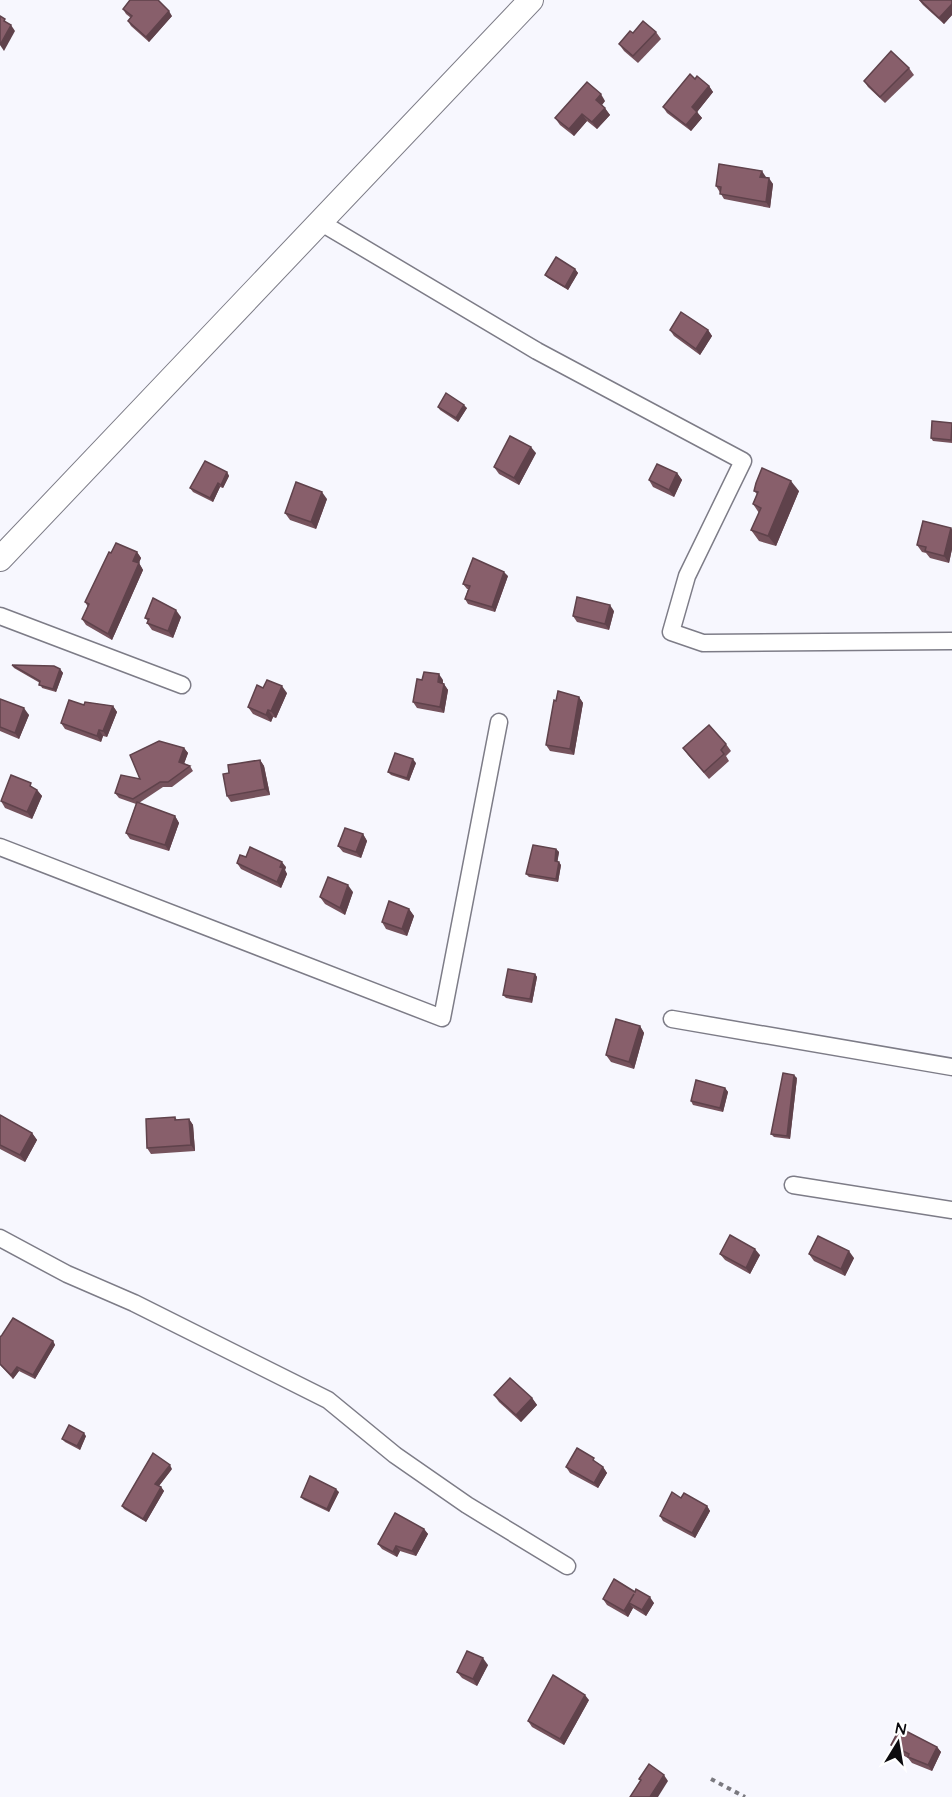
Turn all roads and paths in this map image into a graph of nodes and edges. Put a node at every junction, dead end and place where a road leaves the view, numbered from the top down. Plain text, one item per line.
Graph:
1 (531, 0) edge
2 (320, 222) junction
3 (0, 558) edge
4 (0, 616) edge
5 (952, 641) edge
6 (182, 685) dead end
7 (499, 723) dead end
8 (0, 847) edge
9 (672, 1019) dead end
10 (952, 1067) edge
11 (793, 1185) dead end
12 (952, 1210) edge
13 (0, 1238) edge
14 (567, 1566) dead end
15 (711, 1779) dead end
16 (745, 1797) edge

1 - 2 main road
2 - 3 main road
2 - 5 street
4 - 6 street
7 - 8 street
9 - 10 street
11 - 12 street
13 - 14 street
15 - 16 path

